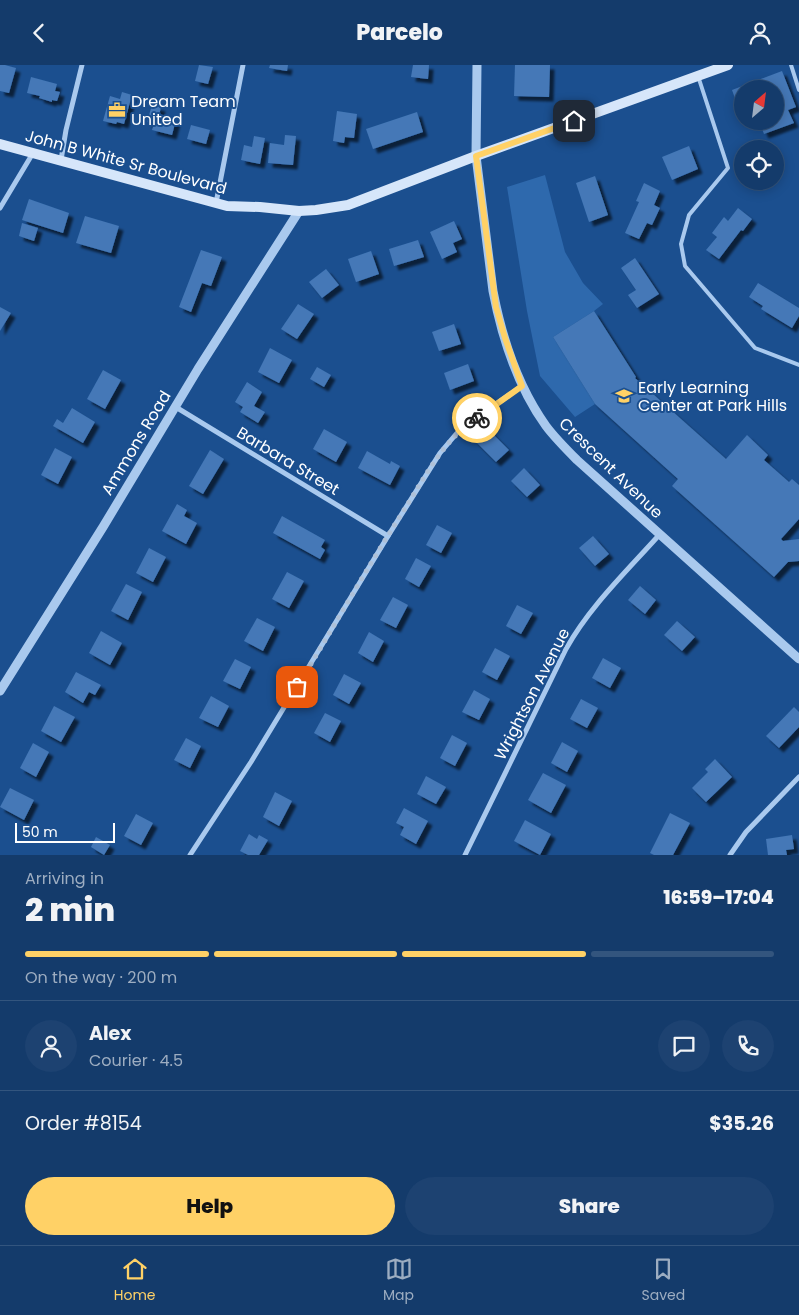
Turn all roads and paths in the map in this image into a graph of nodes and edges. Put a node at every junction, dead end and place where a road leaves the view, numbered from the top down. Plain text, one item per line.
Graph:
1 (82, 65) edge
2 (244, 65) edge
3 (477, 65) edge
4 (728, 65) edge
5 (791, 65) edge
6 (704, 71) edge
7 (799, 90) edge
8 (0, 144) edge
9 (34, 153) junction
10 (476, 156) junction
11 (61, 160) junction
12 (216, 203) junction
13 (0, 208) edge
14 (300, 211) junction
15 (799, 365) edge
16 (522, 386) junction
17 (174, 407) junction
18 (660, 535) junction
19 (388, 536) junction
20 (799, 659) edge
21 (0, 691) edge
22 (799, 777) edge
23 (190, 855) edge
24 (465, 855) edge
25 (730, 855) edge

1 - 11 street
2 - 12 street
3 - 10 street, Crescent Avenue
4 - 6 main road, John B White Sr Boulevard
5 - 7 lane
6 - 10 main road, John B White Sr Boulevard
6 - 15 lane
8 - 9 main road, John B White Sr Boulevard
9 - 11 main road, John B White Sr Boulevard
9 - 13 street
10 - 14 main road, John B White Sr Boulevard
10 - 16 street, Crescent Avenue
11 - 12 main road, John B White Sr Boulevard
12 - 14 main road, John B White Sr Boulevard
14 - 17 street, Ammons Road
16 - 18 street, Crescent Avenue
16 - 19 street
17 - 19 street, Barbara Street
17 - 21 street, Ammons Road
18 - 20 street, Crescent Avenue
18 - 24 street, Wrightson Avenue
19 - 23 street
22 - 25 street

